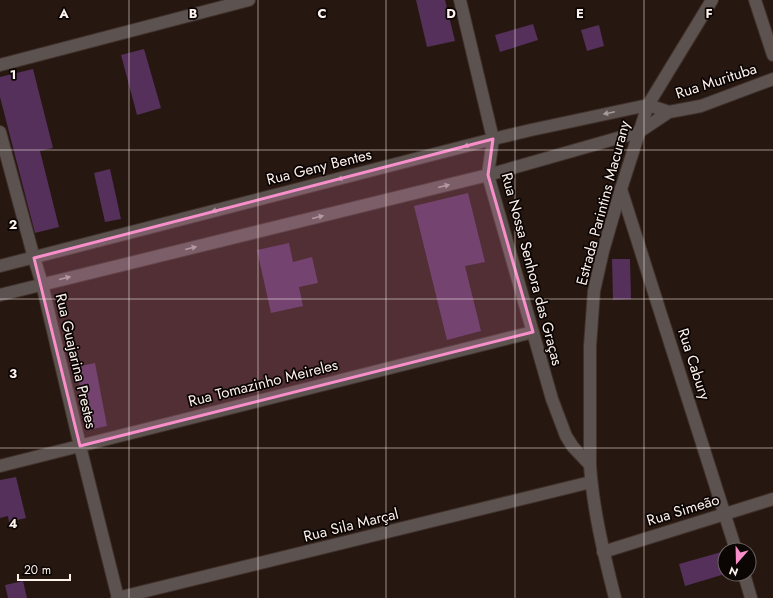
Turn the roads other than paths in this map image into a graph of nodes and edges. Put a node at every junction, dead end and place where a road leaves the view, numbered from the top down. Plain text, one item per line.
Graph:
1 (249, 0) edge
2 (460, 0) edge
3 (712, 0) edge
4 (755, 0) edge
5 (773, 55) edge
6 (0, 65) edge
7 (773, 79) edge
8 (648, 105) junction
9 (669, 112) junction
10 (0, 132) edge
11 (639, 132) junction
12 (493, 139) junction
13 (488, 175) junction
14 (621, 189) junction
15 (34, 258) junction
16 (0, 266) edge
17 (42, 284) junction
18 (0, 295) edge
19 (533, 332) junction
20 (80, 446) junction
21 (590, 465) junction
22 (0, 466) edge
23 (591, 482) junction
24 (773, 499) edge
25 (725, 514) junction
26 (734, 542) edge
27 (603, 552) junction
28 (746, 582) edge
29 (118, 598) edge
30 (615, 598) edge
31 (751, 598) edge

1 - 6 street
2 - 12 street, Rua Nossa Senhora das Graças
3 - 8 street, Estrada Parintins Macurany
4 - 5 street
7 - 9 street, Rua Murituba
8 - 9 street, Rua Murituba
8 - 11 street, Estrada Parintins Macurany
8 -> 12 street, Rua Geny Bentes
9 - 11 street, Rua Murituba
10 - 15 street, Rua Guajarina Prestes
11 - 13 street
11 - 14 street, Estrada Parintins Macurany
12 - 13 street, Rua Nossa Senhora das Graças
12 -> 15 street, Rua Geny Bentes
17 -> 13 street
13 - 19 street, Rua Nossa Senhora das Graças
14 - 21 street, Estrada Parintins Macurany
14 - 25 street, Rua Cabury
15 - 16 street, Rua Geny Bentes
15 - 17 street, Rua Guajarina Prestes
17 - 18 street
17 - 20 street, Rua Guajarina Prestes
19 - 20 street, Rua Tomazinho Meireles
19 - 21 street, Rua Nossa Senhora das Graças
20 - 22 street, Rua Tomazinho Meireles
20 - 29 street, Rua Guajarina Prestes
21 - 23 street, Estrada Parintins Macurany
23 - 27 street, Estrada Parintins Macurany
23 - 29 street, Rua Sila Marçal
24 - 25 street, Rua Simeão
25 - 26 street, Rua Cabury
25 - 27 street, Rua Simeão
27 - 30 street, Estrada Parintins Macurany
28 - 31 street

